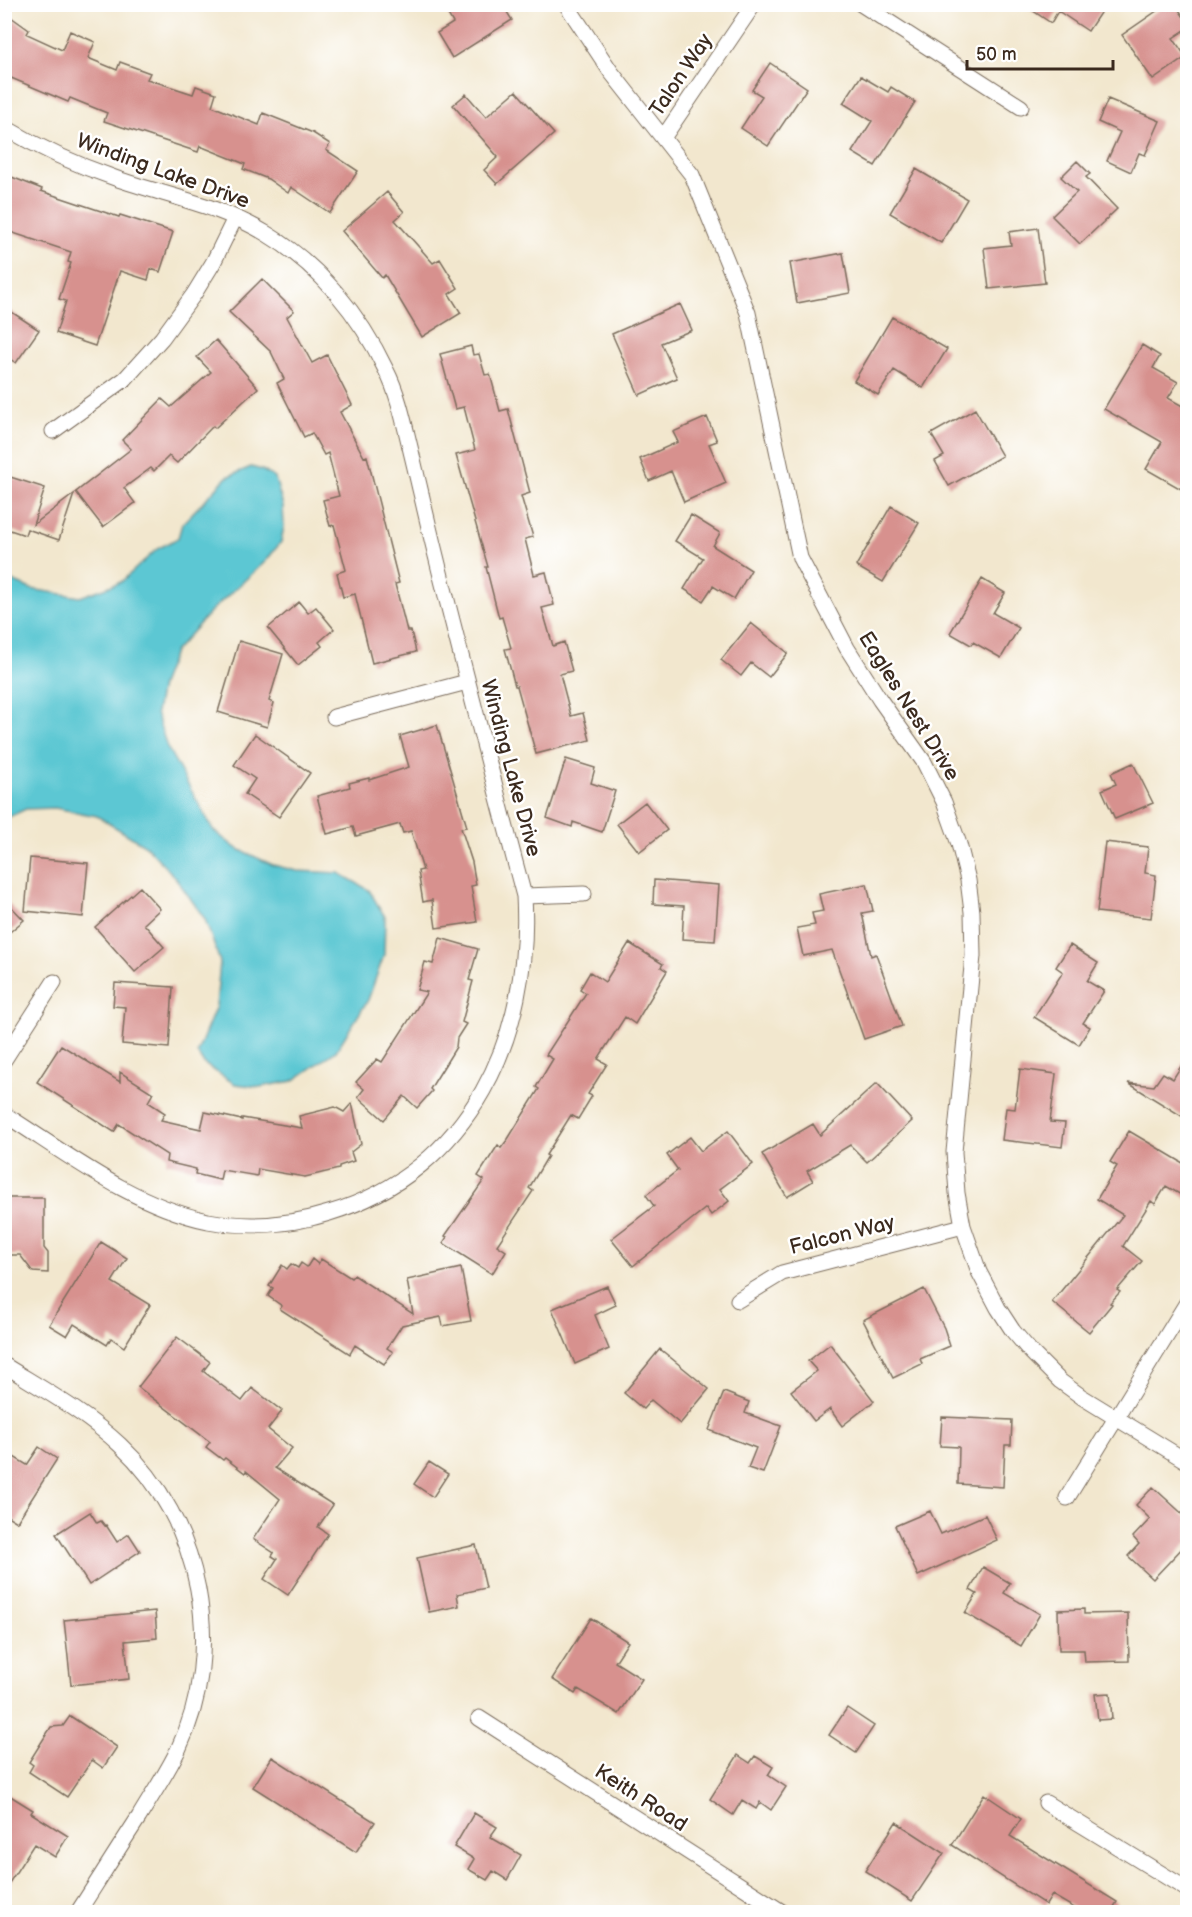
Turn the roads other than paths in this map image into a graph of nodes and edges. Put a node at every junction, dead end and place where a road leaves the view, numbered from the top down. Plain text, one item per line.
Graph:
1 (566, 4) edge
2 (754, 4) edge
3 (861, 4) edge
4 (1021, 107) dead end
5 (4, 127) edge
6 (663, 138) junction
7 (235, 218) junction
8 (53, 431) dead end
9 (467, 682) junction
10 (334, 717) dead end
11 (584, 894) dead end
12 (524, 896) junction
13 (54, 982) dead end
14 (4, 1060) edge
15 (4, 1114) edge
16 (963, 1226) junction
17 (738, 1300) dead end
18 (1188, 1301) edge
19 (4, 1365) edge
20 (1116, 1418) junction
21 (1188, 1462) edge
22 (1067, 1498) dead end
23 (478, 1718) dead end
24 (1046, 1803) dead end
25 (1188, 1890) edge
26 (78, 1912) edge
27 (782, 1912) edge

1 - 6 street, Eagles Nest Drive
2 - 6 street, Talon Way
3 - 4 street
5 - 7 street, Winding Lake Drive
6 - 16 street, Eagles Nest Drive
7 - 8 street
7 - 9 street, Winding Lake Drive
9 - 10 street
9 - 12 street, Winding Lake Drive
11 - 12 street
12 - 15 street, Winding Lake Drive
13 - 14 street
16 - 17 street, Falcon Way
16 - 20 street, Eagles Nest Drive
18 - 20 street
19 - 26 street
20 - 21 street, Eagles Nest Drive
20 - 22 street
23 - 27 street, Keith Road
24 - 25 street

